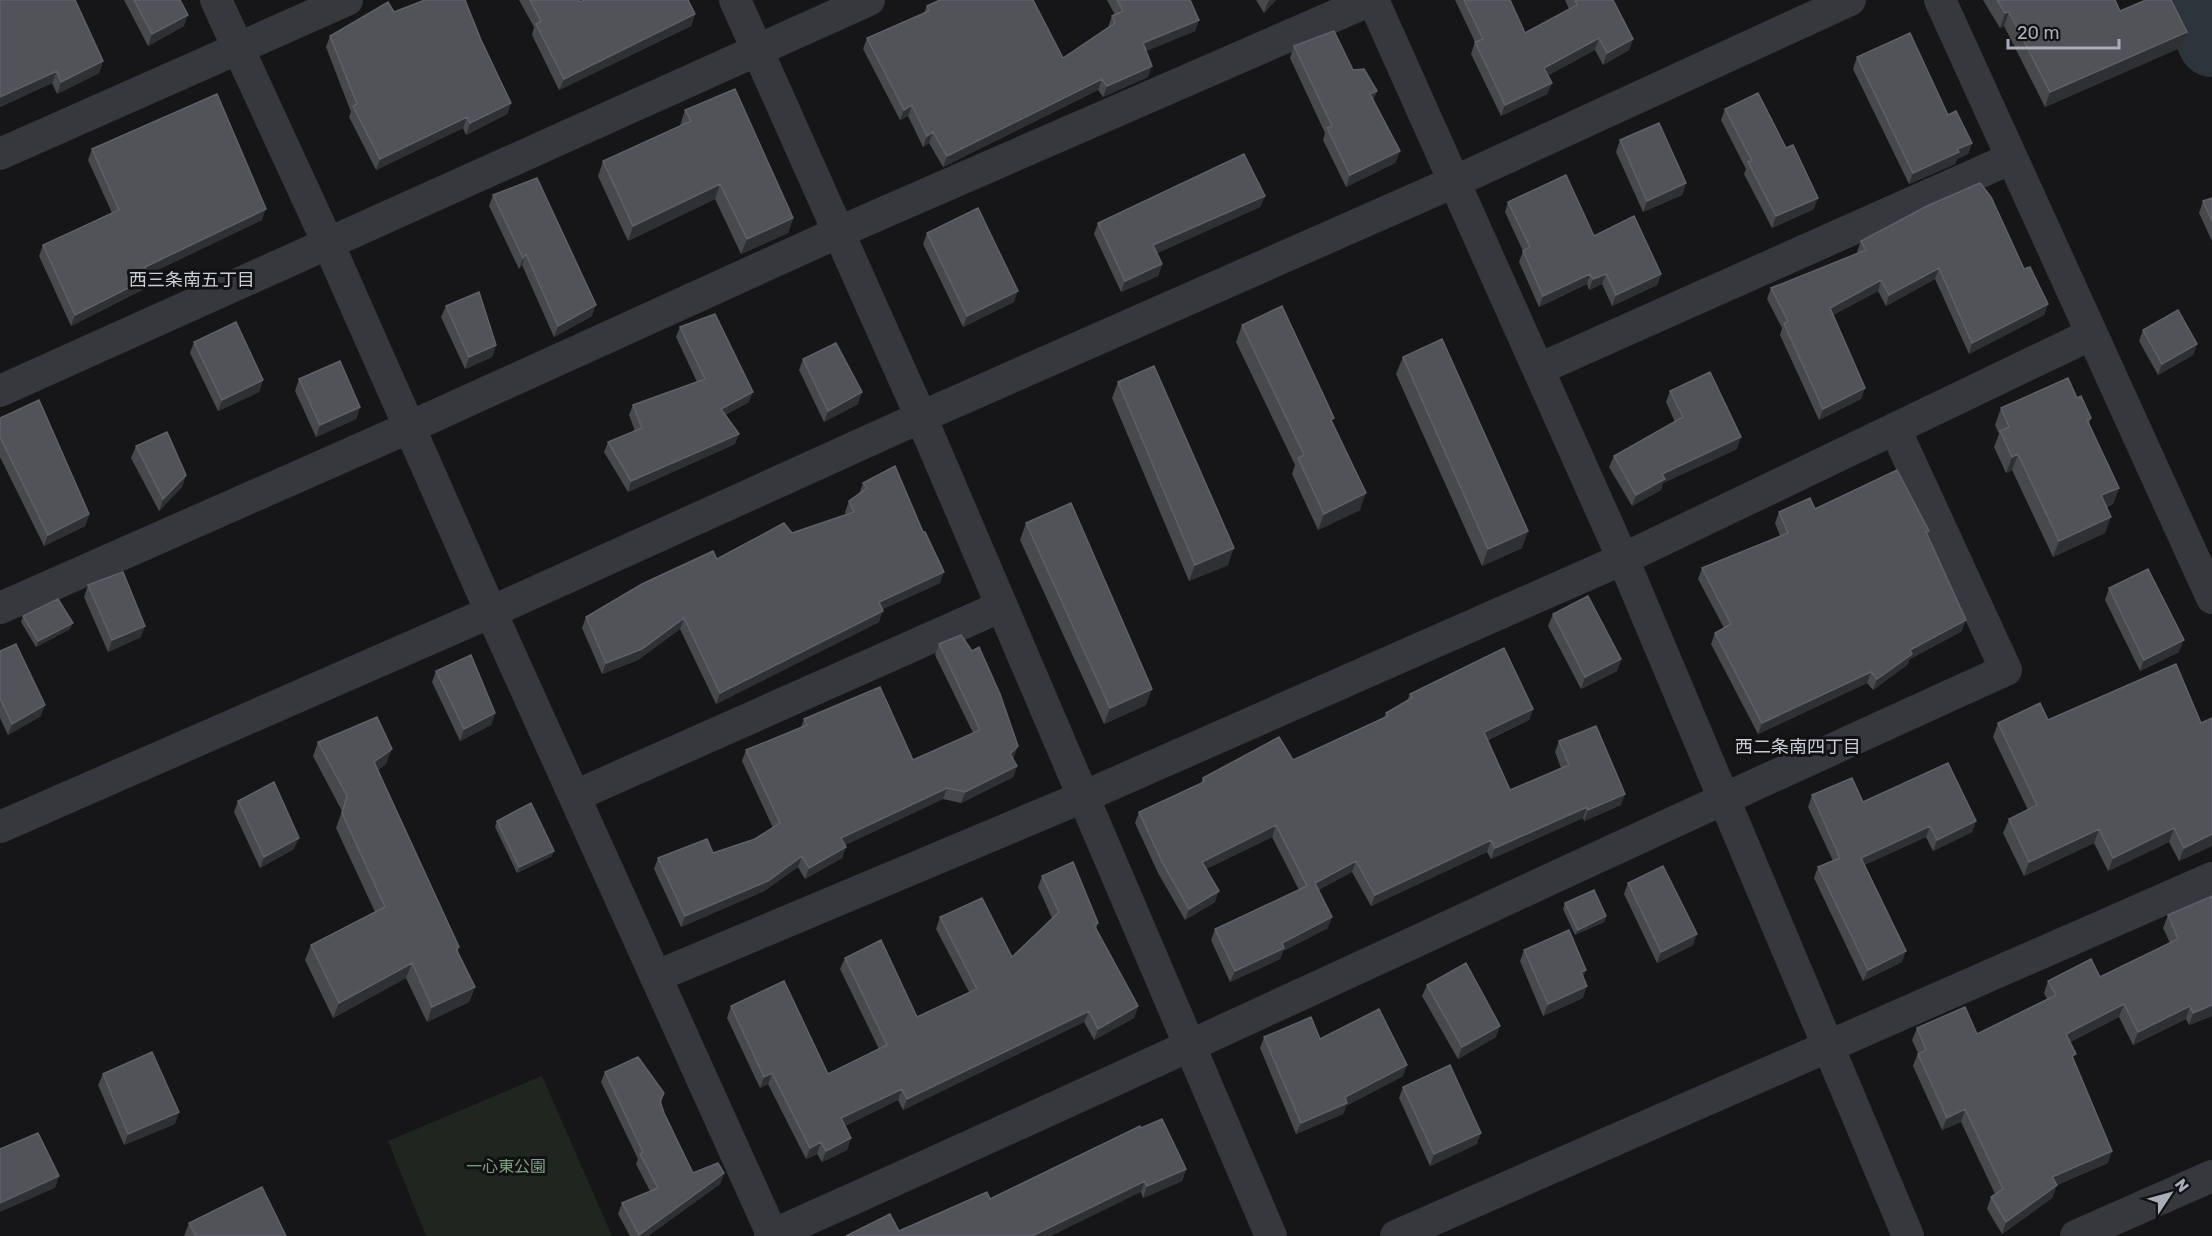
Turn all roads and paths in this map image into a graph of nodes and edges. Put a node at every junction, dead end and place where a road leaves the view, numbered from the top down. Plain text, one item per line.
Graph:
1 (216, 0) edge
2 (347, 0) edge
3 (735, 0) edge
4 (869, 0) edge
5 (1372, 0) edge
6 (1850, 0) edge
7 (1940, 0) edge
8 (757, 49) junction
9 (239, 50) junction
10 (0, 154) edge
11 (2012, 158) junction
12 (1456, 181) junction
13 (839, 232) junction
14 (328, 243) junction
15 (2092, 334) junction
16 (1539, 369) junction
17 (0, 391) edge
18 (921, 417) junction
19 (410, 427) junction
20 (1895, 429) junction
21 (1623, 559) junction
22 (2212, 598) edge
23 (1002, 606) junction
24 (0, 608) edge
25 (491, 612) junction
26 (575, 796) junction
27 (1083, 796) junction
28 (1724, 798) junction
29 (0, 827) edge
30 (2212, 878) edge
31 (657, 976) junction
32 (1827, 1044) junction
33 (1189, 1047) junction
34 (2212, 1176) edge
35 (772, 1236) edge
36 (1271, 1236) edge
37 (1396, 1236) edge
38 (1908, 1236) edge
39 (2076, 1236) edge

1 - 9 street
2 - 9 street
3 - 8 street
4 - 8 street
5 - 12 street
5 - 13 street
6 - 12 street
7 - 11 street
8 - 13 street
8 - 14 street
9 - 10 street
9 - 14 street
11 - 15 street
11 - 16 street
12 - 16 street
12 - 18 street
13 - 18 street
13 - 19 street
14 - 17 street
14 - 19 street
15 - 20 street
15 - 22 street
16 - 21 street
18 - 23 street
18 - 25 street
19 - 24 street
19 - 25 street
20 - 21 street
20 - 28 street
21 - 27 street
21 - 28 street
23 - 26 street
23 - 27 street
25 - 26 street
25 - 29 street
26 - 31 street
27 - 31 street
27 - 33 street
28 - 32 street
28 - 33 street
30 - 32 street
31 - 35 street
32 - 37 street
32 - 38 street
33 - 35 street
33 - 36 street
34 - 39 street

